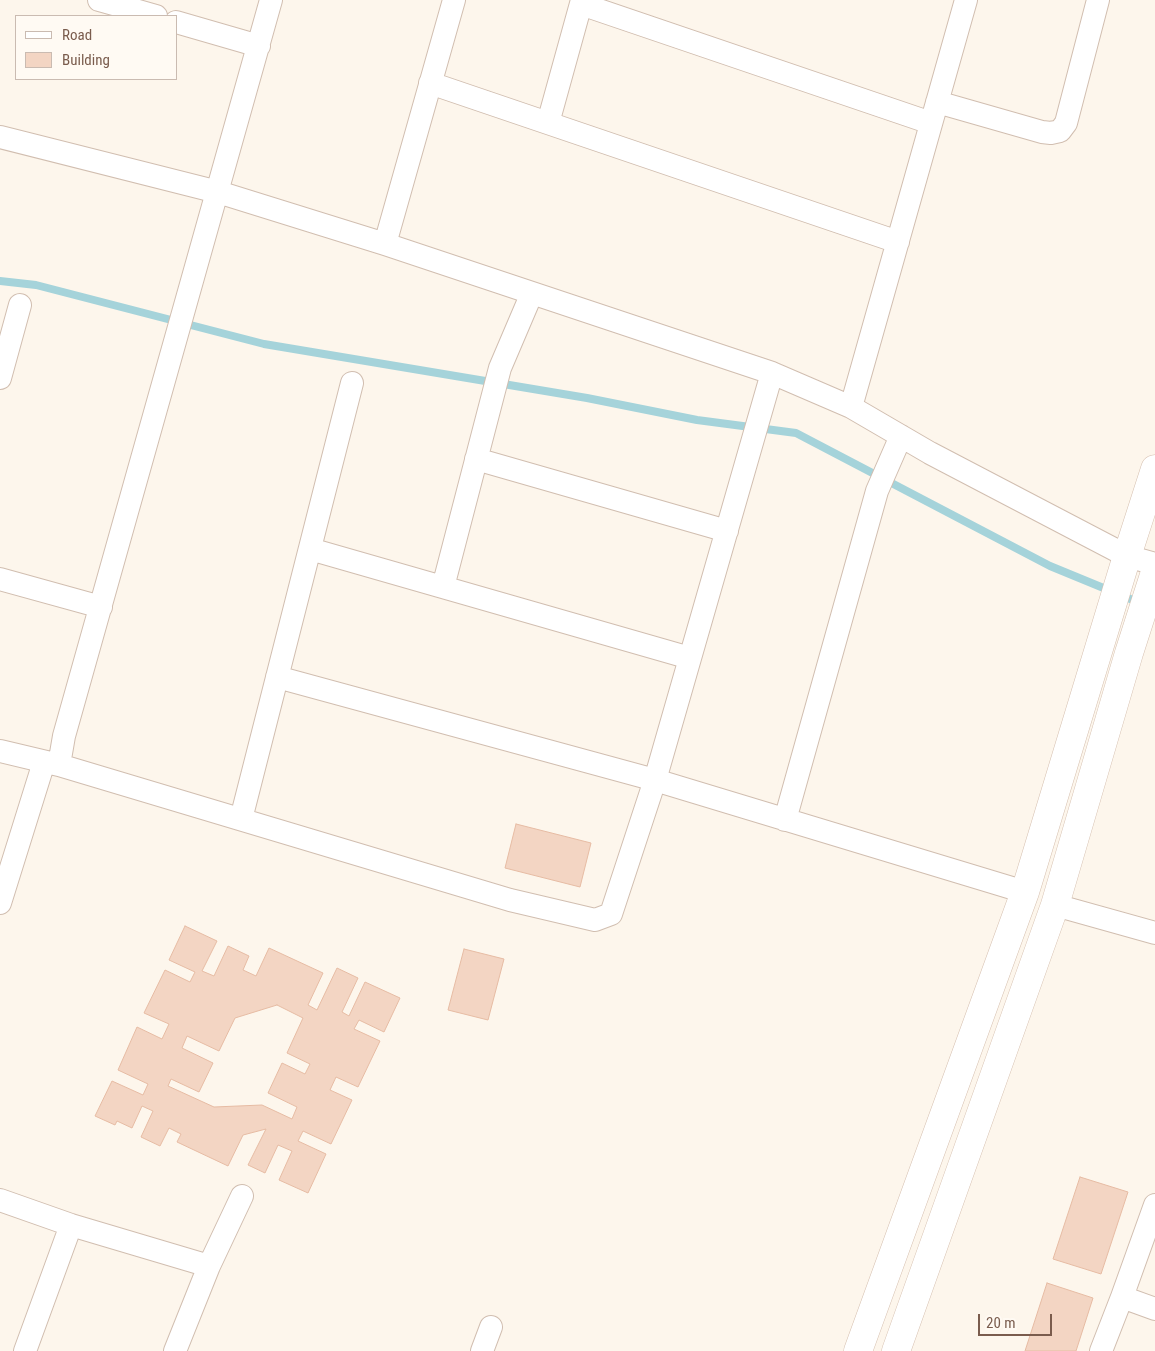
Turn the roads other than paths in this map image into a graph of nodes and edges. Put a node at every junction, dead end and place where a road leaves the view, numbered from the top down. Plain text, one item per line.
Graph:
1 (102, 0) edge
2 (271, 0) edge
3 (454, 0) edge
4 (966, 0) edge
5 (1098, 0) edge
6 (581, 2) edge
7 (153, 15) edge
8 (178, 23) edge
9 (259, 46) junction
10 (430, 83) junction
11 (937, 102) junction
12 (548, 123) junction
13 (931, 123) junction
14 (0, 137) edge
15 (218, 192) junction
16 (898, 242) junction
17 (385, 244) junction
18 (532, 293) junction
19 (20, 305) dead end
20 (772, 373) junction
21 (0, 378) edge
22 (352, 383) dead end
23 (851, 407) junction
24 (901, 436) junction
25 (476, 459) junction
26 (1155, 469) edge
27 (727, 531) junction
28 (310, 549) junction
29 (1124, 566) junction
30 (1153, 575) edge
31 (0, 579) edge
32 (443, 587) junction
33 (100, 607) junction
34 (690, 658) junction
35 (277, 677) junction
36 (0, 751) edge
37 (52, 764) junction
38 (655, 780) junction
39 (241, 819) junction
40 (785, 820) junction
41 (1025, 892) junction
42 (0, 903) edge
43 (1055, 905) junction
44 (1155, 933) edge
45 (242, 1196) dead end
46 (0, 1200) edge
47 (1155, 1205) edge
48 (71, 1225) junction
49 (209, 1266) junction
50 (1122, 1297) junction
51 (1155, 1309) edge
52 (491, 1327) dead end
53 (25, 1351) edge
54 (174, 1351) edge
55 (482, 1351) edge
56 (858, 1351) edge
57 (896, 1351) edge
58 (1100, 1351) edge

1 - 7 street
2 - 9 street
3 - 10 street
4 - 11 street
5 - 11 street
6 - 12 street
6 - 13 street
8 - 9 street
9 - 15 street
10 - 12 street
10 - 17 street
11 - 13 street
12 - 16 street
13 - 16 street
14 - 15 street
15 - 17 street
15 - 33 street
16 - 23 street
17 - 18 street
18 - 20 street
18 - 25 street
19 - 21 street
20 - 23 street
20 - 27 street
22 - 28 street
23 - 24 street
24 - 29 street
24 - 40 street
25 - 27 street
25 - 32 street
26 - 29 street
27 - 34 street
28 - 32 street
28 - 35 street
29 - 30 street
29 - 41 street
30 - 43 street
31 - 33 street
32 - 34 street
33 - 37 street
34 - 38 street
35 - 38 street
35 - 39 street
36 - 37 street
37 - 39 street
37 - 42 street
38 - 39 street
38 - 40 street
40 - 41 street
41 - 56 street
43 - 44 street
43 - 57 street
45 - 49 street
46 - 48 street
47 - 50 street
48 - 49 street
48 - 53 street
49 - 54 street
50 - 51 street
50 - 58 street
52 - 55 street

